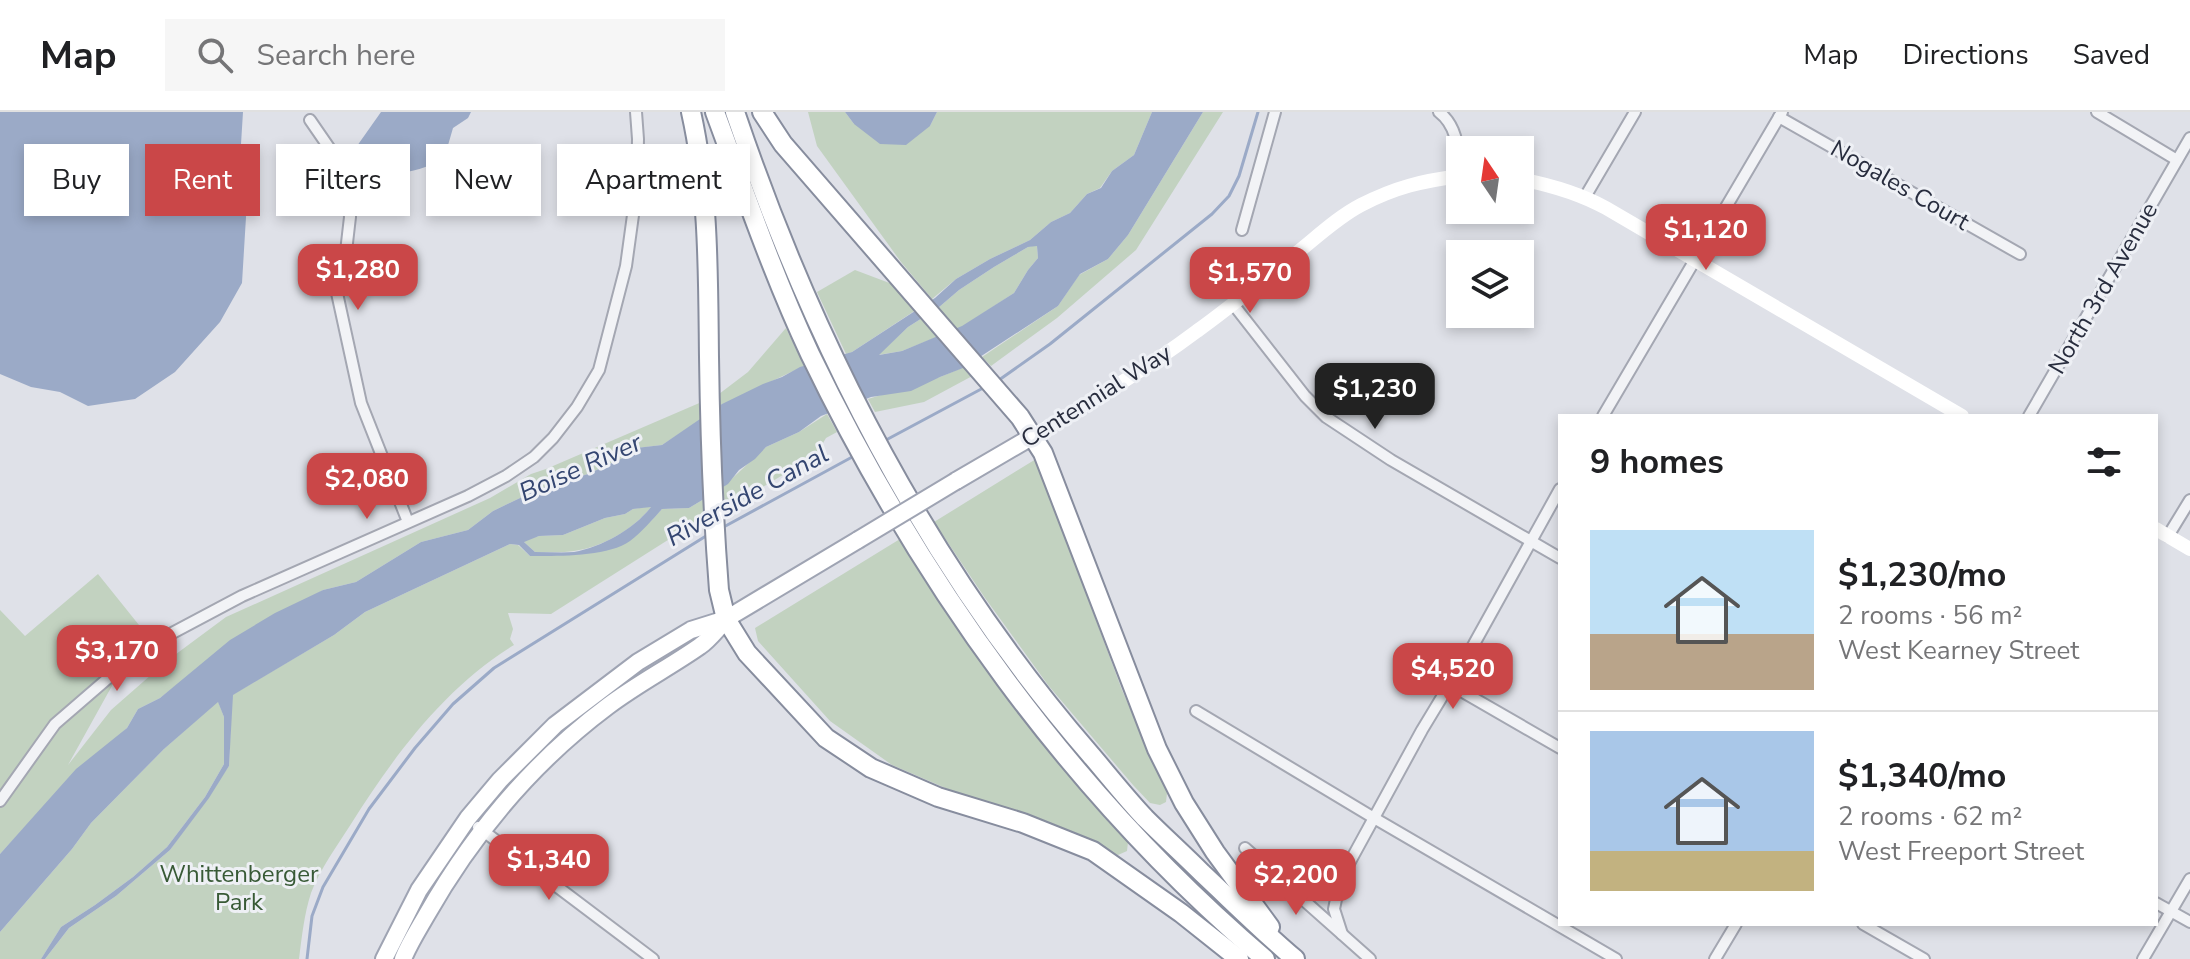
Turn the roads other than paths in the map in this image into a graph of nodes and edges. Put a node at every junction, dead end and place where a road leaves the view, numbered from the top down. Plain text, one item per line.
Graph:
1 (636, 112) edge
2 (691, 112) edge
3 (715, 112) edge
4 (735, 112) edge
5 (762, 112) edge
6 (1275, 112) edge
7 (1439, 112) edge
8 (1635, 112) edge
9 (2097, 112) edge
10 (1781, 114) edge
11 (310, 120) dead end
12 (1456, 136) edge
13 (2190, 138) edge
14 (2177, 160) junction
15 (1446, 178) edge
16 (1534, 182) edge
17 (1585, 197) junction
18 (1242, 230) dead end
19 (2020, 254) dead end
20 (1693, 260) junction
21 (793, 292) junction
22 (1233, 304) junction
23 (1604, 414) edge
24 (1959, 414) edge
25 (2030, 414) edge
26 (1033, 436) junction
27 (874, 458) junction
28 (1558, 492) edge
29 (2190, 500) edge
30 (408, 522) junction
31 (2162, 533) edge
32 (1530, 541) junction
33 (2190, 549) edge
34 (1558, 557) edge
35 (726, 619) junction
36 (1449, 684) junction
37 (1196, 711) dead end
38 (1558, 747) edge
39 (0, 801) edge
40 (468, 818) junction
41 (1374, 818) junction
42 (483, 830) junction
43 (1245, 848) dead end
44 (2190, 879) edge
45 (2158, 904) edge
46 (2171, 911) junction
47 (2190, 922) edge
48 (1558, 925) edge
49 (1559, 926) edge
50 (1735, 926) edge
51 (1866, 926) edge
52 (1342, 934) junction
53 (1291, 956) edge
54 (384, 959) edge
55 (403, 959) edge
56 (653, 959) edge
57 (1239, 959) edge
58 (1265, 959) edge
59 (1370, 959) edge
60 (1616, 959) edge
61 (1715, 959) edge
62 (1924, 959) edge
63 (2143, 959) edge

1 - 30 street
2 - 35 highway
3 - 21 highway
4 - 21 highway
5 - 26 highway
6 - 18 street
7 - 12 street
8 - 17 street
9 - 14 street
10 - 19 street, Nogales Court
10 - 20 street
11 - 30 street
13 - 14 street, North 3rd Avenue
14 - 25 street, North 3rd Avenue
15 - 22 main road, Centennial Way
16 - 17 main road
17 - 20 main road
20 - 23 street
20 - 24 main road
21 - 27 highway
22 - 26 main road, Centennial Way
22 - 32 street
26 - 35 main road, Centennial Way, bridge
26 - 53 highway
27 - 53 highway
27 - 58 highway
28 - 32 street
29 - 31 street
30 - 39 street
31 - 33 main road
32 - 34 street
32 - 36 street
35 - 40 main road, Centennial Way
35 - 42 main road, Centennial Way
35 - 57 highway
36 - 38 street
36 - 41 street
37 - 41 street
40 - 42 street
40 - 54 main road, Centennial Way
41 - 48 street
41 - 52 street
42 - 55 main road, Centennial Way
42 - 56 street
43 - 52 street
44 - 46 street
45 - 46 street
46 - 47 street
46 - 63 street
49 - 60 street
50 - 61 street
51 - 62 street
52 - 59 street

